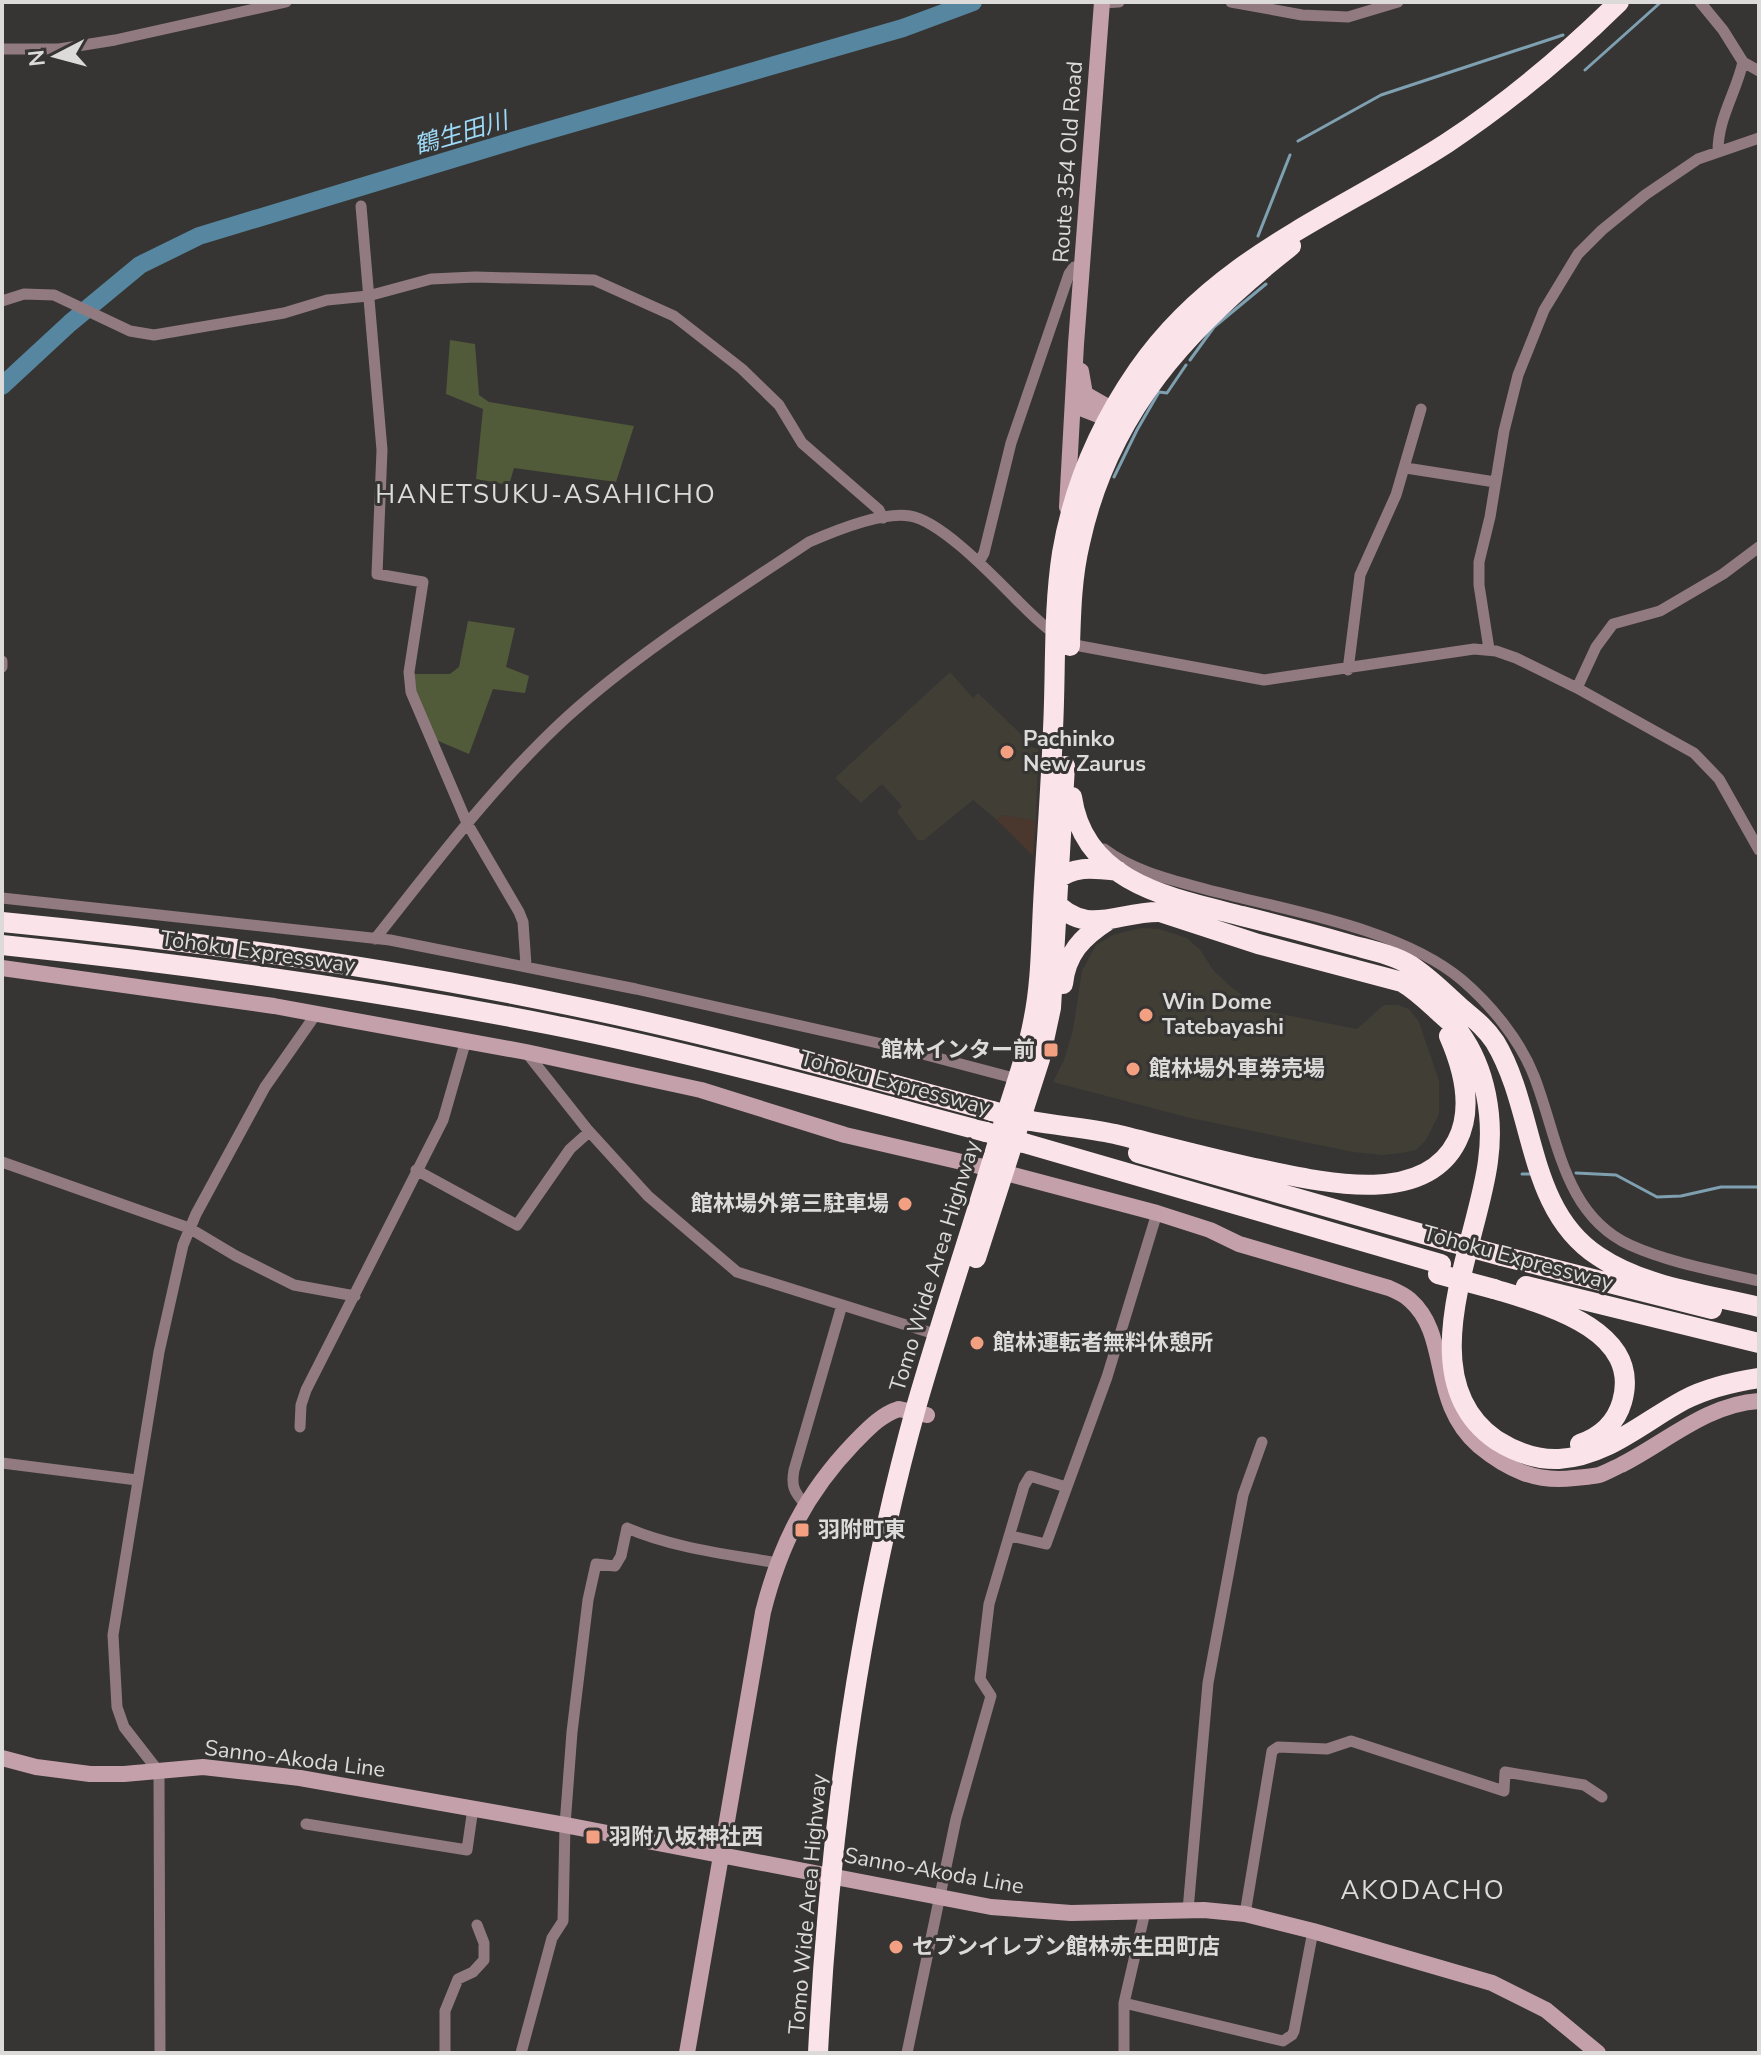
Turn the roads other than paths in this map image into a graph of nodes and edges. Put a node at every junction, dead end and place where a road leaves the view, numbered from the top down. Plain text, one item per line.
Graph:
1 (286, 2) edge
2 (1102, 2) edge
3 (1119, 2) edge
4 (1231, 2) edge
5 (1398, 2) edge
6 (1619, 2) edge
7 (1700, 2) edge
8 (2, 49) edge
9 (1743, 62) junction
10 (1759, 71) edge
11 (1759, 138) edge
12 (1718, 151) junction
13 (361, 206) dead end
14 (1083, 267) junction
15 (368, 296) junction
16 (2, 301) edge
17 (1079, 326) junction
18 (1074, 397) junction
19 (1421, 409) dead end
20 (1115, 418) junction
21 (1406, 468) junction
22 (1495, 482) junction
23 (883, 518) junction
24 (1066, 533) junction
25 (1759, 547) edge
26 (979, 562) junction
27 (1063, 639) junction
28 (1489, 649) junction
29 (2, 661) edge
30 (2, 667) edge
31 (1348, 670) junction
32 (1577, 688) junction
33 (1065, 745) junction
34 (467, 823) junction
35 (1098, 844) dead end
36 (1759, 850) edge
37 (1118, 871) junction
38 (1060, 876) junction
39 (1044, 890) junction
40 (2, 898) edge
41 (1058, 907) junction
42 (1107, 921) junction
43 (2, 922) edge
44 (375, 939) junction
45 (2, 945) edge
46 (526, 965) junction
47 (2, 968) edge
48 (1463, 1009) junction
49 (316, 1014) junction
50 (1440, 1014) junction
51 (466, 1040) junction
52 (526, 1052) junction
53 (1040, 1059) junction
54 (1017, 1079) junction
55 (1031, 1121) junction
56 (589, 1132) junction
57 (2, 1162) edge
58 (416, 1170) junction
59 (997, 1171) junction
60 (1157, 1213) junction
61 (189, 1228) junction
62 (1759, 1281) edge
63 (1495, 1284) junction
64 (355, 1296) junction
65 (842, 1305) junction
66 (1759, 1307) edge
67 (1759, 1320) edge
68 (938, 1335) junction
69 (1759, 1343) edge
70 (1759, 1378) edge
71 (1759, 1401) edge
72 (921, 1413) junction
73 (300, 1427) dead end
74 (1262, 1442) dead end
75 (2, 1463) edge
76 (137, 1480) junction
77 (1066, 1487) junction
78 (805, 1504) junction
79 (1011, 1536) junction
80 (777, 1563) junction
81 (2, 1758) edge
82 (159, 1772) junction
83 (1602, 1797) dead end
84 (473, 1808) junction
85 (306, 1824) dead end
86 (565, 1825) junction
87 (720, 1854) junction
88 (838, 1877) junction
89 (939, 1899) junction
90 (1188, 1910) junction
91 (1145, 1912) junction
92 (1245, 1914) junction
93 (477, 1925) dead end
94 (1313, 1931) junction
95 (1124, 2003) junction
96 (160, 2053) edge
97 (445, 2053) edge
98 (521, 2053) edge
99 (687, 2053) edge
100 (818, 2053) edge
101 (832, 2053) edge
102 (907, 2053) edge
103 (1124, 2053) edge
104 (1598, 2053) edge

1 - 8 street
2 - 3 street
2 - 14 street, Route 354 Old Road
4 - 5 street
6 - 20 highway, Tomo Wide Area Highway
7 - 9 street
9 - 10 street
9 - 12 street
11 - 12 street
12 - 22 street
13 - 15 street
14 - 17 street, Route 354 Old Road
14 - 26 street
15 - 16 street
15 - 23 street
15 - 34 street
17 - 18 street, Route 354 Old Road
17 - 20 street, Route 354 Old Road
18 - 20 street
18 - 24 street, Route 354 Old Road
19 - 21 street
20 - 24 highway, Tomo Wide Area Highway
20 - 27 highway, Tomo Wide Area Highway
21 - 22 street
21 - 31 street
22 - 28 street
23 - 26 street
23 - 34 street
24 - 27 highway, Tomo Wide Area Highway
25 - 32 street
26 - 27 street
27 - 31 street
27 - 33 highway, Tomo Wide Area Highway
27 - 39 highway, Tomo Wide Area Highway
28 - 31 street
28 - 32 street
29 - 30 street
32 - 36 street
33 - 37 highway
33 - 38 highway, Tomo Wide Area Highway
34 - 44 street
34 - 46 street
35 - 62 street
37 - 38 highway
37 - 48 highway
38 - 39 highway
38 - 41 highway, Tomo Wide Area Highway
39 - 41 highway
39 - 54 highway, Tomo Wide Area Highway
40 - 44 street
41 - 42 highway
41 - 53 highway, Tomo Wide Area Highway
42 - 50 highway
42 - 53 highway
43 - 55 highway, Tohoku Expressway, bridge
44 - 46 street
45 - 63 highway, Tohoku Expressway, bridge
46 - 54 street
47 - 49 street
48 - 63 highway
48 - 66 highway
49 - 51 street
49 - 61 street
50 - 55 highway
50 - 70 highway
51 - 52 street
51 - 58 street
52 - 56 street
52 - 59 street
53 - 59 highway, Tomo Wide Area Highway
54 - 59 highway, Tomo Wide Area Highway
55 - 67 highway, Tohoku Expressway, bridge
56 - 58 street
56 - 65 street
57 - 61 street
58 - 64 street
59 - 60 street
59 - 68 highway, Tomo Wide Area Highway
59 - 72 highway, Tomo Wide Area Highway
60 - 71 street
60 - 77 street
61 - 64 street
61 - 76 street
63 - 69 highway, Tohoku Expressway
64 - 73 street
65 - 68 street
65 - 78 street
68 - 72 highway, Tomo Wide Area Highway
72 - 78 street
72 - 88 highway, Tomo Wide Area Highway
74 - 90 street
75 - 76 street
76 - 82 street
77 - 79 street
77 - 79 street
78 - 80 street
79 - 89 street
80 - 86 street
80 - 87 street
81 - 82 street, Sanno-Akoda Line
82 - 84 street, Sanno-Akoda Line
82 - 96 street
83 - 92 street
84 - 85 street
84 - 86 street, Sanno-Akoda Line
86 - 87 street, Sanno-Akoda Line
86 - 98 street
87 - 88 street, Sanno-Akoda Line
87 - 99 street
88 - 89 street, Sanno-Akoda Line
88 - 100 highway, Tomo Wide Area Highway
88 - 101 highway, Tomo Wide Area Highway
89 - 91 street, Sanno-Akoda Line
89 - 102 street
90 - 91 street, Sanno-Akoda Line
90 - 92 street, Sanno-Akoda Line
91 - 95 street
92 - 94 street, Sanno-Akoda Line
93 - 97 street
94 - 95 street
94 - 104 street, Sanno-Akoda Line
95 - 103 street

